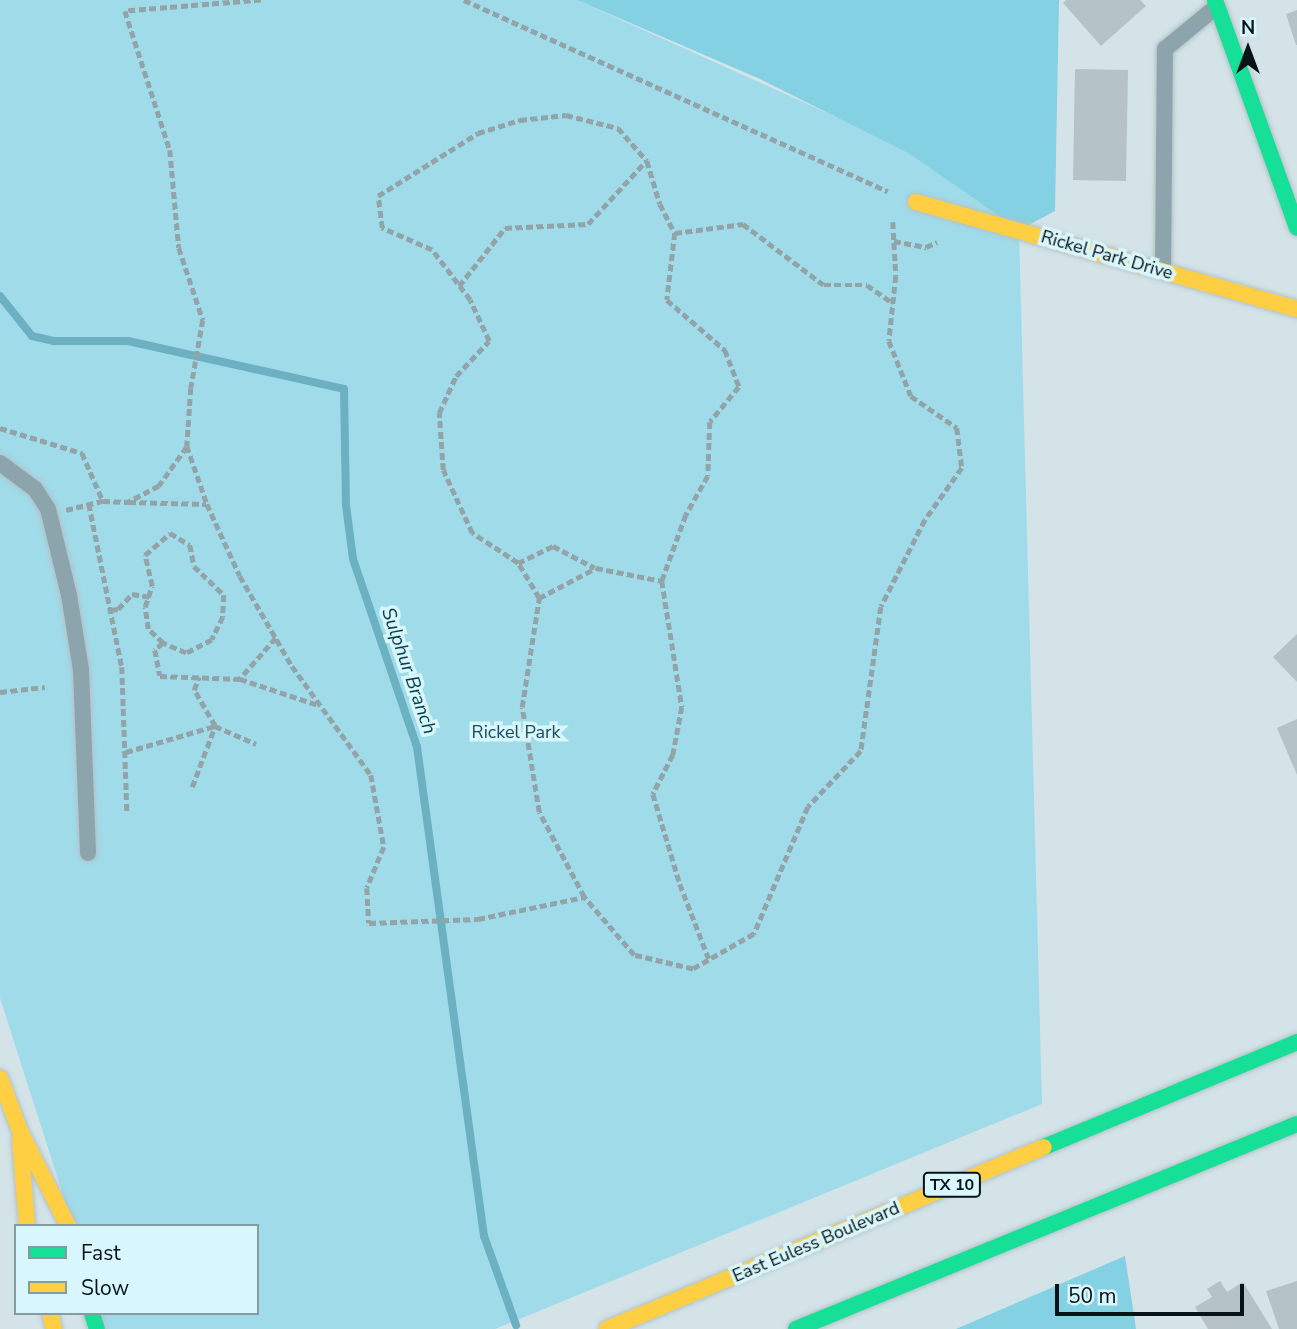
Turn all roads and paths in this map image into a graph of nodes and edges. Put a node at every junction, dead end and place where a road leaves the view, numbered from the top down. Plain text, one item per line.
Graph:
1 (261, 0) edge
2 (464, 0) edge
3 (1216, 4) edge
4 (647, 161) junction
5 (1292, 199) edge
6 (916, 202) dead end
7 (892, 205) dead end
8 (893, 217) dead end
9 (1297, 228) edge
10 (675, 233) junction
11 (1163, 271) junction
12 (459, 286) junction
13 (893, 303) junction
14 (1297, 309) edge
15 (0, 428) edge
16 (187, 446) junction
17 (0, 463) edge
18 (103, 501) junction
19 (129, 502) junction
20 (89, 504) junction
21 (206, 504) junction
22 (49, 514) junction
23 (518, 563) junction
24 (596, 568) junction
25 (662, 581) junction
26 (150, 597) junction
27 (540, 598) junction
28 (111, 610) junction
29 (276, 638) junction
30 (163, 643) junction
31 (199, 677) junction
32 (240, 678) junction
33 (45, 687) dead end
34 (0, 692) edge
35 (319, 705) junction
36 (215, 726) junction
37 (256, 744) dead end
38 (126, 752) junction
39 (192, 787) dead end
40 (127, 812) dead end
41 (88, 853) dead end
42 (584, 897) junction
43 (709, 959) junction
44 (1297, 1042) edge
45 (0, 1078) edge
46 (1297, 1124) edge
47 (20, 1131) junction
48 (27, 1224) edge
49 (67, 1224) edge
50 (607, 1329) edge
51 (796, 1329) edge

1 - 16 path
2 - 7 path
3 - 5 main road
3 - 11 lane
4 - 10 path
4 - 12 path
4 - 12 path
5 - 9 main road
6 - 11 main road, Rickel Park Drive
8 - 13 path
10 - 13 path
10 - 25 path
11 - 14 main road, Rickel Park Drive
12 - 23 path
13 - 43 path
15 - 18 path
16 - 19 path
16 - 21 path
17 - 22 lane
18 - 19 path
18 - 20 path
19 - 21 path
20 - 22 path
20 - 28 path
21 - 29 path
22 - 41 lane
23 - 24 path
23 - 27 path
24 - 25 path
24 - 27 path
25 - 43 path
26 - 28 path
26 - 30 path
26 - 30 path
27 - 42 path
28 - 38 path
29 - 32 path
29 - 35 path
30 - 31 path
31 - 32 path
31 - 36 path
32 - 35 path
33 - 34 path
35 - 42 path
36 - 37 path
36 - 38 path
36 - 39 path
38 - 40 path
42 - 43 path
44 - 50 main road, East Euless Boulevard / TX 10
45 - 47 main road
46 - 51 main road
47 - 48 main road
47 - 49 main road

